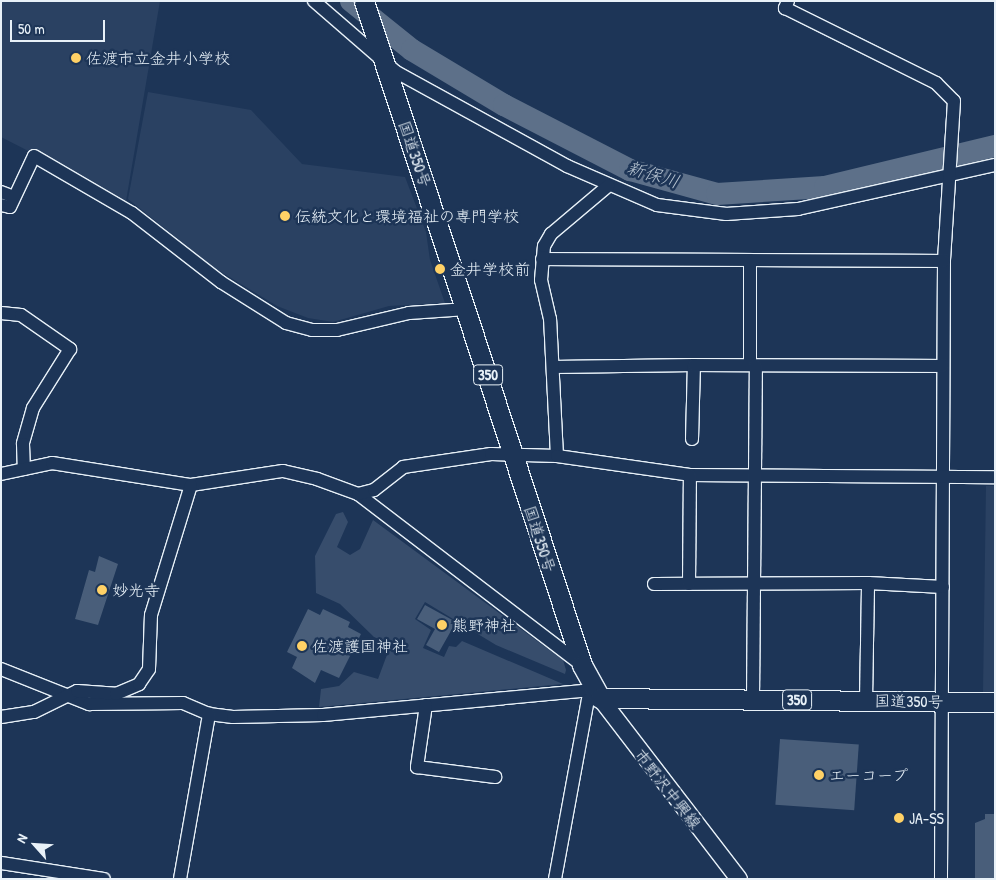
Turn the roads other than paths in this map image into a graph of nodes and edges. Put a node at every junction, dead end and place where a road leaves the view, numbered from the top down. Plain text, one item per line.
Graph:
1 (314, 1) edge
2 (364, 1) edge
3 (788, 1) edge
4 (382, 58) junction
5 (995, 165) edge
6 (947, 176) junction
7 (608, 186) junction
8 (1, 192) edge
9 (14, 197) junction
10 (1, 205) edge
11 (542, 259) junction
12 (750, 260) junction
13 (944, 261) junction
14 (467, 309) junction
15 (1, 312) edge
16 (694, 365) junction
17 (552, 366) junction
18 (753, 366) junction
19 (943, 366) junction
20 (692, 439) dead end
21 (513, 456) junction
22 (557, 456) junction
23 (24, 469) junction
24 (1, 474) edge
25 (690, 475) junction
26 (943, 476) junction
27 (755, 477) junction
28 (995, 477) edge
29 (191, 485) junction
30 (358, 494) junction
31 (868, 583) junction
32 (654, 584) dead end
33 (689, 584) junction
34 (754, 584) junction
35 (943, 587) junction
36 (582, 665) junction
37 (1, 669) edge
38 (64, 697) junction
39 (600, 698) junction
40 (753, 700) junction
41 (866, 700) junction
42 (941, 702) junction
43 (995, 702) edge
44 (426, 705) junction
45 (209, 714) junction
46 (1, 717) edge
47 (495, 777) dead end
48 (1, 863) edge
49 (104, 879) edge
50 (180, 879) edge
51 (555, 879) edge
52 (738, 879) edge
53 (941, 879) edge

1 - 4 street
2 - 4 highway, 国道350号 / 350
3 - 6 street
4 - 7 street
4 - 14 highway, 国道350号 / 350
5 - 6 street
6 - 7 street
6 - 13 street
7 - 11 street
8 - 9 street
9 - 10 street
9 - 14 street
11 - 12 street
11 - 17 street
12 - 13 street
12 - 18 street
13 - 19 street
14 - 21 highway, 国道350号 / 350
15 - 23 street
16 - 17 street
16 - 18 street
16 - 20 street
17 - 22 street
18 - 19 street
18 - 27 street
19 - 26 street
21 - 22 street
21 - 30 street
21 - 36 highway, 国道350号 / 350
22 - 25 street
23 - 24 street
23 - 29 street
25 - 27 street
25 - 33 street
26 - 27 street
26 - 28 street
26 - 35 street
27 - 34 street
29 - 30 street
29 - 38 street
30 - 36 street
31 - 34 street
31 - 35 street
31 - 41 street
32 - 33 street
33 - 34 street
34 - 40 street
35 - 42 street
36 - 39 highway, 国道350号 / 350
37 - 38 street
38 - 45 street
38 - 46 street
39 - 40 highway, 国道350号 / 350
39 - 44 street
39 - 51 street
39 - 52 main road, 市野沢中興線
40 - 41 highway, 国道350号 / 350
41 - 42 highway, 国道350号 / 350
42 - 43 highway, 国道350号 / 350
42 - 53 street
44 - 45 street
44 - 47 street
45 - 50 street
48 - 49 street

